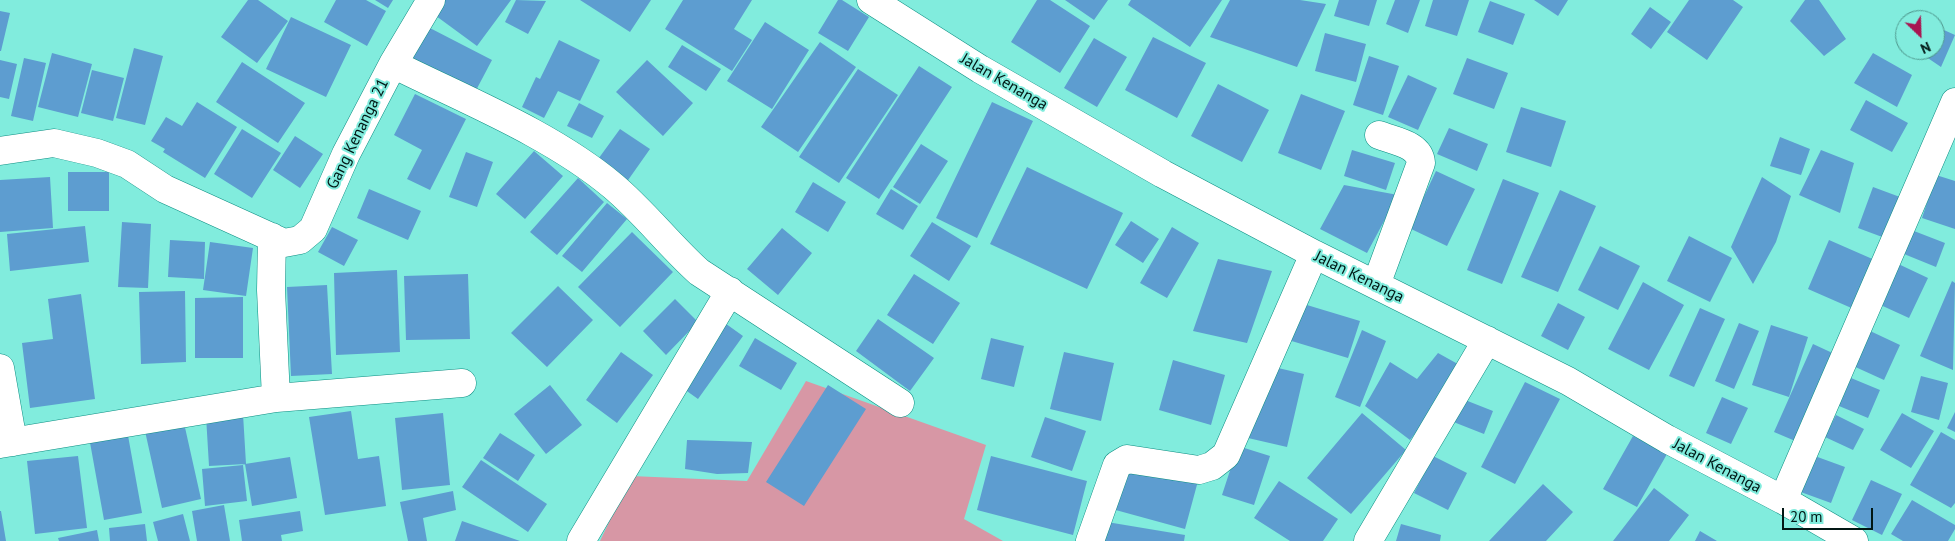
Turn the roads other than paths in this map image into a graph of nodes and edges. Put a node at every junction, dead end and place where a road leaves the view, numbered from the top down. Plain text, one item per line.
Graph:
1 (431, 0) edge
2 (871, 0) edge
3 (393, 64) junction
4 (1955, 102) edge
5 (1379, 135) dead end
6 (0, 151) edge
7 (272, 237) junction
8 (1314, 254) junction
9 (1376, 285) junction
10 (730, 291) junction
11 (1487, 340) junction
12 (0, 368) edge
13 (462, 383) dead end
14 (276, 398) junction
15 (900, 404) dead end
16 (6, 443) edge
17 (1783, 500) junction
18 (581, 541) edge
19 (1090, 541) edge
20 (1368, 541) edge
21 (1854, 541) edge

1 - 3 street, Gang Kenanga 21
2 - 8 street, Jalan Kenanga
3 - 7 street, Gang Kenanga 21
3 - 10 street
4 - 17 street
5 - 9 street
6 - 7 street, Gang Kenanga 21
7 - 14 street
8 - 9 street, Jalan Kenanga
8 - 19 street
9 - 11 street, Jalan Kenanga
10 - 15 street
10 - 18 street
11 - 17 street, Jalan Kenanga
11 - 20 street
12 - 16 street
13 - 14 street
14 - 16 street
17 - 21 street, Jalan Kenanga

